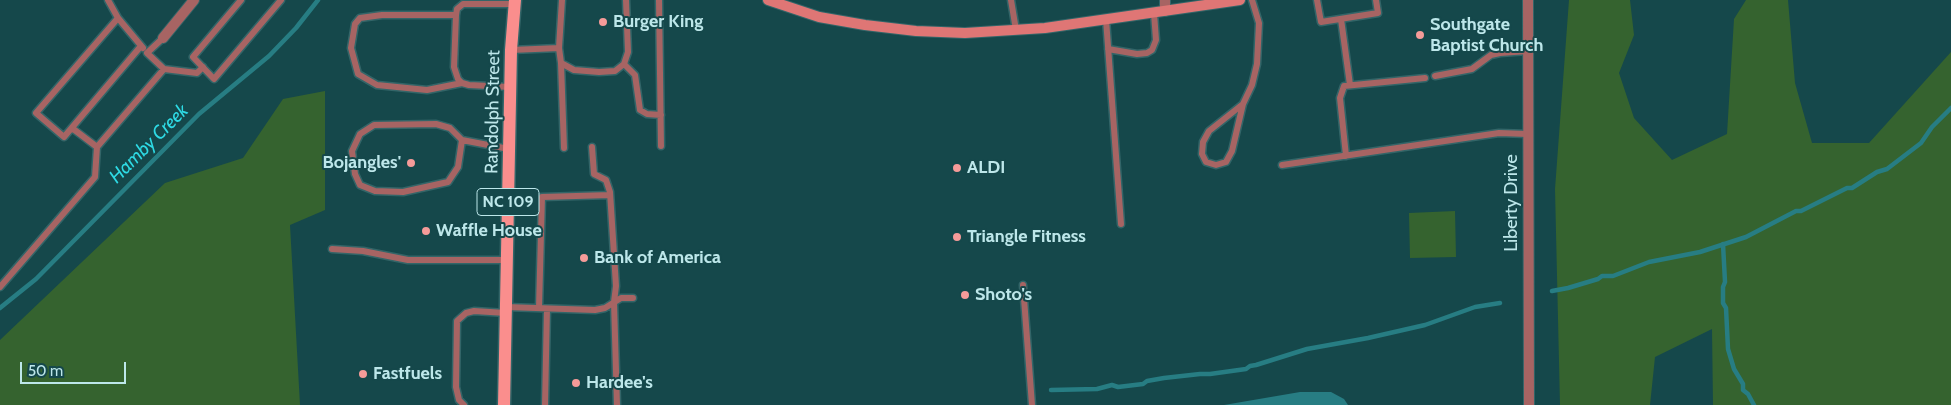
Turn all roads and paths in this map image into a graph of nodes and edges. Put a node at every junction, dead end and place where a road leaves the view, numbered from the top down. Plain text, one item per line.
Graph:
1 (108, 0) edge
2 (194, 0) edge
3 (241, 0) edge
4 (281, 0) edge
5 (562, 0) edge
6 (626, 0) edge
7 (659, 0) edge
8 (768, 0) edge
9 (1011, 0) edge
10 (1165, 0) edge
11 (1240, 0) edge
12 (1252, 0) edge
13 (1318, 0) edge
14 (1376, 0) edge
15 (1528, 0) edge
16 (515, 2) edge
17 (1165, 11) junction
18 (1154, 13) junction
19 (456, 15) junction
20 (118, 18) junction
21 (1341, 19) junction
22 (1106, 20) junction
23 (1016, 30) junction
24 (163, 38) joint
25 (141, 46) junction
26 (559, 48) junction
27 (511, 50) junction
28 (1108, 50) junction
29 (1528, 52) junction
30 (147, 53) junction
31 (562, 63) junction
32 (624, 64) junction
33 (203, 67) junction
34 (164, 69) junction
35 (1435, 76) dead end
36 (1425, 78) dead end
37 (462, 83) junction
38 (1350, 85) junction
39 (510, 87) junction
40 (1243, 104) junction
41 (661, 114) junction
42 (72, 128) junction
43 (1528, 134) junction
44 (462, 140) junction
45 (661, 146) dead end
46 (97, 147) junction
47 (592, 147) dead end
48 (564, 148) dead end
49 (509, 149) junction
50 (1346, 156) junction
51 (1282, 166) dead end
52 (610, 195) junction
53 (1121, 224) dead end
54 (332, 249) dead end
55 (507, 260) junction
56 (1023, 285) dead end
57 (0, 287) edge
58 (633, 298) dead end
59 (614, 302) junction
60 (540, 308) junction
61 (547, 309) junction
62 (506, 310) junction
63 (464, 405) edge
64 (504, 405) edge
65 (546, 405) edge
66 (617, 405) edge
67 (1032, 405) edge
68 (1529, 405) edge

1 - 20 lane
2 - 24 street
3 - 33 lane
4 - 33 lane
5 - 26 lane
6 - 32 lane
7 - 41 lane
8 - 23 main road
9 - 23 lane
10 - 17 street
11 - 17 main road
12 - 40 lane
13 - 21 lane
14 - 21 lane
15 - 29 street, Liberty Drive
16 - 19 lane
16 - 27 main road, Randolph Street / NC 109
17 - 18 main road
18 - 22 main road
18 - 28 lane
19 - 37 lane
19 - 37 lane
20 - 25 lane
20 - 42 lane
21 - 38 lane
22 - 23 main road
22 - 28 lane
24 - 30 lane
25 - 30 lane
25 - 42 lane
26 - 27 lane
26 - 31 lane
27 - 39 main road, Randolph Street / NC 109
28 - 53 lane
29 - 35 lane
29 - 43 street, Liberty Drive
30 - 34 lane
31 - 32 lane
31 - 48 lane
32 - 41 lane
33 - 34 lane
34 - 46 lane
36 - 38 lane
37 - 39 lane
38 - 50 lane
39 - 49 main road, Randolph Street / NC 109
40 - 40 lane
41 - 45 lane
42 - 46 lane
43 - 50 lane
43 - 68 street, Liberty Drive
44 - 44 lane
44 - 49 lane
46 - 57 lane
47 - 52 lane
49 - 55 main road, Randolph Street / NC 109
50 - 51 lane
52 - 59 lane
52 - 60 lane
54 - 55 lane
55 - 62 main road, Randolph Street / NC 109
56 - 67 lane
58 - 59 lane
59 - 61 lane
59 - 66 lane
60 - 61 lane
60 - 62 lane
61 - 65 lane
62 - 63 lane
62 - 64 main road, Randolph Street / NC 109

